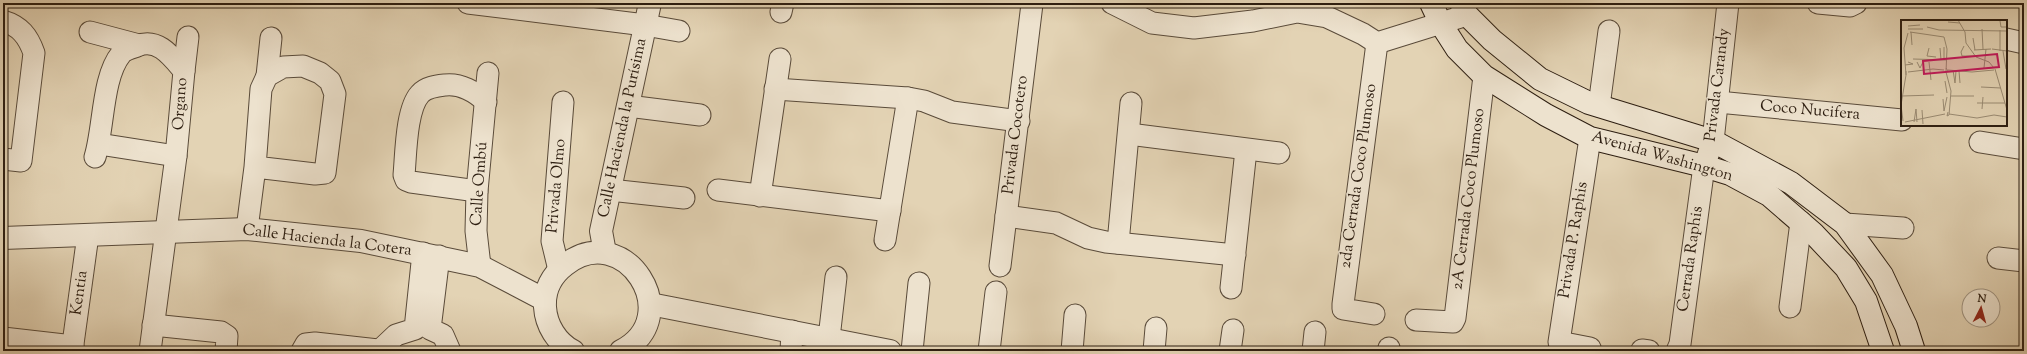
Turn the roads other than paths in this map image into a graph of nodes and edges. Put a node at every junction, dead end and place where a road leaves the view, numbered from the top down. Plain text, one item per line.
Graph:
1 (468, 3) edge
2 (650, 3) edge
3 (1029, 3) edge
4 (1112, 3) edge
5 (1431, 3) edge
6 (1728, 3) edge
7 (1818, 3) edge
8 (1856, 3) edge
9 (502, 5) edge
10 (1464, 9) edge
11 (577, 10) edge
12 (3, 22) edge
13 (1441, 24) junction
14 (645, 25) junction
15 (679, 31) dead end
16 (1609, 31) dead end
17 (90, 32) dead end
18 (188, 37) dead end
19 (271, 38) dead end
20 (2007, 39) edge
21 (1377, 42) junction
22 (2024, 42) edge
23 (146, 44) junction
24 (780, 59) dead end
25 (184, 71) junction
26 (488, 73) dead end
27 (267, 76) junction
28 (1484, 76) junction
29 (775, 89) junction
30 (908, 98) junction
31 (486, 102) junction
32 (564, 102) dead end
33 (1718, 102) junction
34 (1131, 103) dead end
35 (628, 106) junction
36 (1600, 106) junction
37 (700, 115) dead end
38 (1901, 120) edge
39 (1019, 121) junction
40 (1129, 134) junction
41 (1590, 138) junction
42 (1713, 141) junction
43 (1980, 142) dead end
44 (2024, 149) edge
45 (1246, 150) junction
46 (1279, 153) dead end
47 (176, 156) junction
48 (3, 159) edge
49 (1704, 166) junction
50 (255, 167) junction
51 (477, 190) junction
52 (610, 190) junction
53 (718, 190) dead end
54 (760, 196) junction
55 (684, 198) dead end
56 (890, 211) junction
57 (1006, 216) junction
58 (1801, 222) junction
59 (1845, 224) junction
60 (247, 228) junction
61 (1902, 228) dead end
62 (165, 232) junction
63 (88, 235) junction
64 (3, 238) edge
65 (885, 240) dead end
66 (1118, 243) junction
67 (605, 253) junction
68 (431, 254) junction
69 (1235, 256) junction
70 (1998, 258) dead end
71 (2024, 261) edge
72 (480, 266) junction
73 (1000, 266) dead end
74 (559, 270) junction
75 (836, 277) dead end
76 (919, 283) dead end
77 (1231, 288) dead end
78 (996, 292) dead end
79 (545, 300) junction
80 (650, 304) junction
81 (1790, 307) dead end
82 (1374, 314) dead end
83 (1075, 315) dead end
84 (1416, 320) dead end
85 (154, 325) junction
86 (1156, 328) dead end
87 (1232, 330) dead end
88 (3, 338) edge
89 (829, 338) junction
90 (791, 341) edge
91 (73, 348) edge
92 (1590, 348) dead end
93 (379, 350) edge
94 (877, 350) edge
95 (150, 351) edge
96 (226, 351) edge
97 (302, 351) edge
98 (450, 351) edge
99 (573, 351) edge
100 (621, 351) edge
101 (912, 351) edge
102 (989, 351) edge
103 (1072, 351) edge
104 (1154, 351) edge
105 (1230, 351) edge
106 (1677, 351) edge
107 (1883, 351) edge
108 (1914, 351) edge

1 - 9 street
2 - 14 street, Calle Hacienda la Purísima
3 - 39 street, Privada Cocotero
4 - 21 street
5 - 13 street, Avenida Washington
6 - 33 street, Privada Carandy
7 - 8 street
9 - 11 street
10 - 13 street
10 - 36 street, Avenida Washington
11 - 14 street
12 - 48 street
13 - 21 street
13 - 28 street, Avenida Washington
14 - 15 street
14 - 35 street, Calle Hacienda la Purísima
16 - 36 street
17 - 23 street, Organo
18 - 25 street
19 - 27 street
20 - 22 street
21 - 82 street, 2da Cerrada Coco Plumoso
23 - 25 street, Organo
23 - 47 street
24 - 29 street
25 - 47 street, Organo
26 - 31 street, Calle Ombú
27 - 50 street
27 - 50 street
28 - 41 street, Avenida Washington
28 - 84 street, 2A Cerrada Coco Plumoso
29 - 30 street
29 - 54 street
30 - 39 street
30 - 56 street
31 - 51 street, Calle Ombú
31 - 51 street
32 - 74 street, Privada Olmo
33 - 38 street, Coco Nucifera
33 - 42 street, Privada Carandy
34 - 40 street
35 - 37 street
35 - 52 street, Calle Hacienda la Purísima
36 - 42 street, Avenida Washington
39 - 57 street, Privada Cocotero
40 - 45 street
40 - 66 street
41 - 49 street, Avenida Washington
41 - 92 street, Privada P. Raphis
42 - 49 street, Privada Carandy
42 - 59 street, Avenida Washington
43 - 44 street
45 - 46 street
45 - 69 street
47 - 62 street, Organo
49 - 58 street, Avenida Washington
49 - 106 street, Cerrada Raphis
50 - 60 street
51 - 72 street, Calle Ombú
52 - 55 street
52 - 67 street, Calle Hacienda la Purísima
53 - 54 street
54 - 56 street
56 - 65 street
57 - 66 street
57 - 73 street, Privada Cocotero
58 - 81 street
58 - 107 street, Avenida Washington
59 - 61 street
59 - 108 street, Avenida Washington
60 - 62 street, Calle Hacienda la Cotera
60 - 68 street, Calle Hacienda la Cotera
62 - 63 street, Calle Hacienda la Cotera
62 - 85 street, Organo
63 - 64 street, Calle Hacienda la Cotera
63 - 91 street, Kentia
66 - 69 street
67 - 74 street
67 - 80 street
68 - 72 street, Calle Hacienda la Cotera
68 - 93 street
68 - 98 street
69 - 77 street
70 - 71 street
72 - 79 street, Calle Hacienda la Cotera
74 - 79 street
75 - 89 street
76 - 101 street
78 - 102 street
79 - 99 street
80 - 90 street
80 - 100 street
83 - 103 street
85 - 95 street, Organo
85 - 96 street
86 - 104 street
87 - 105 street
88 - 91 street
89 - 90 street
89 - 94 street
93 - 97 street

